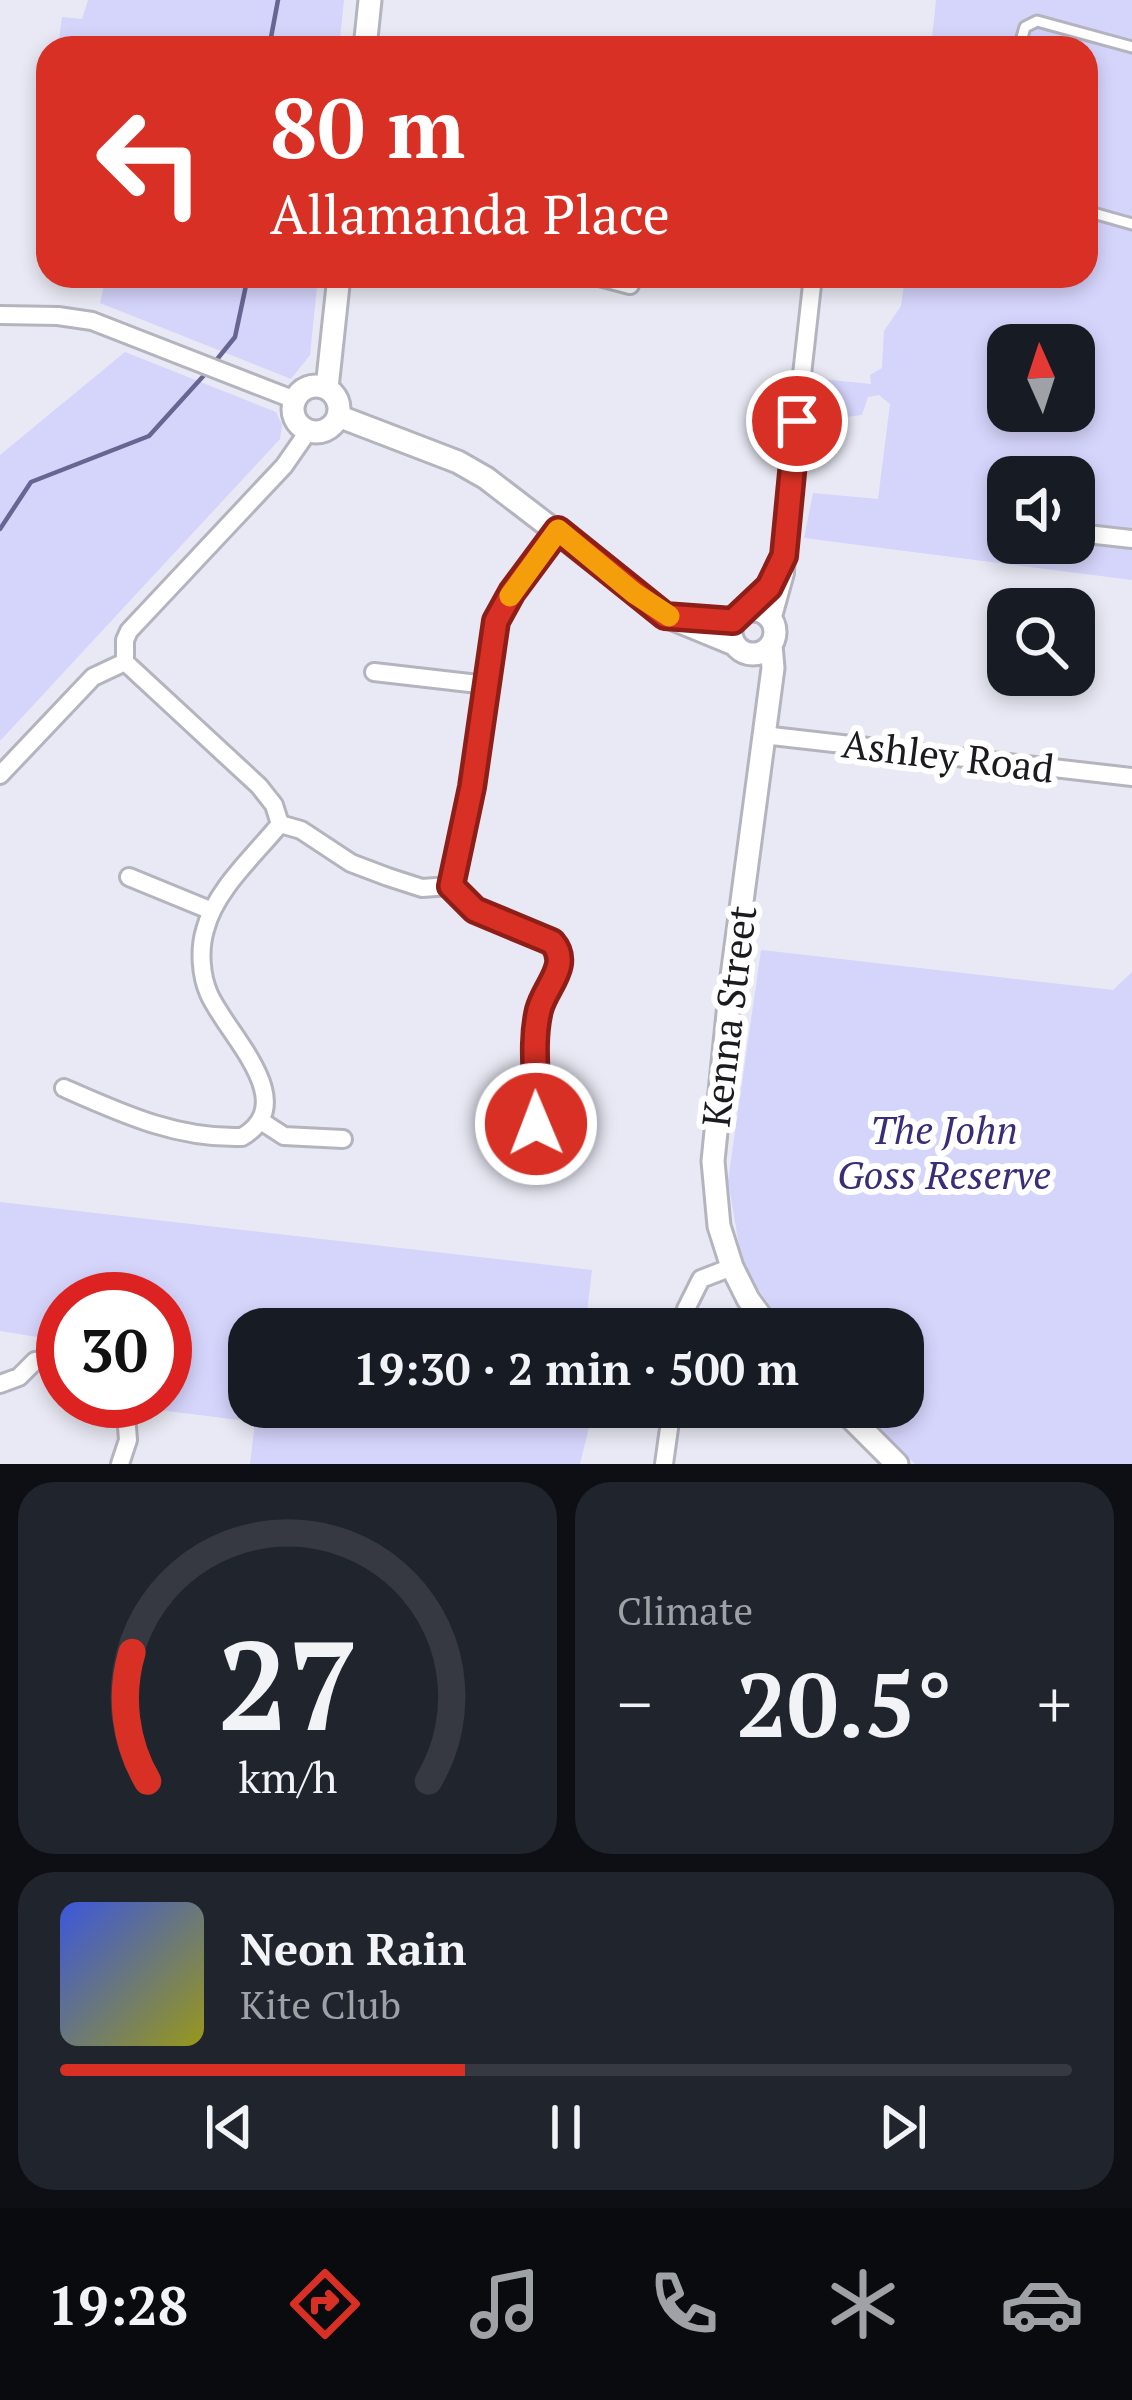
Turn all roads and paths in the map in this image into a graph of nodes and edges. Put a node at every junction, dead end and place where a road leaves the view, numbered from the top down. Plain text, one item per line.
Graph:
1 (370, 0) edge
2 (366, 36) edge
3 (1022, 36) edge
4 (1092, 36) edge
5 (1098, 38) edge
6 (1132, 47) edge
7 (1098, 214) edge
8 (1132, 224) edge
9 (338, 288) edge
10 (812, 288) edge
11 (0, 315) edge
12 (326, 388) junction
13 (295, 400) junction
14 (338, 416) junction
15 (309, 430) junction
16 (558, 530) junction
17 (1095, 535) edge
18 (1132, 539) edge
19 (784, 556) junction
20 (772, 620) joint
21 (747, 635) junction
22 (125, 662) junction
23 (374, 672) dead end
24 (487, 685) junction
25 (763, 735) junction
26 (0, 776) edge
27 (1132, 777) edge
28 (280, 824) junction
29 (129, 877) dead end
30 (451, 886) junction
31 (212, 911) junction
32 (64, 1088) dead end
33 (261, 1121) junction
34 (344, 1139) dead end
35 (532, 1166) dead end
36 (732, 1267) junction
37 (686, 1308) edge
38 (755, 1308) edge
39 (36, 1360) edge
40 (0, 1384) edge
41 (127, 1428) edge
42 (669, 1428) edge
43 (861, 1428) edge
44 (120, 1464) edge
45 (664, 1464) edge
46 (897, 1464) edge

1 - 2 street
3 - 4 lane
5 - 6 lane
7 - 8 lane
9 - 12 street
10 - 19 street, Kenna Street
11 - 13 street
12 - 13 street
12 - 14 street
13 - 15 street
14 - 15 street
14 - 16 street
15 - 22 street
16 - 21 street
16 - 24 street
17 - 18 street
19 - 20 street, Kenna Street
19 - 21 street, Kenna Street
20 - 21 street, Kenna Street
21 - 25 street, Kenna Street
22 - 26 street
22 - 28 street
23 - 24 street
24 - 30 street
25 - 27 street, Ashley Road
25 - 36 street, Kenna Street
28 - 30 street
28 - 31 street
29 - 31 street
30 - 35 street
31 - 33 street
32 - 33 street
33 - 34 street
36 - 37 street
36 - 38 street, Kenna Street
39 - 40 street
41 - 44 street
42 - 45 street
43 - 46 street

